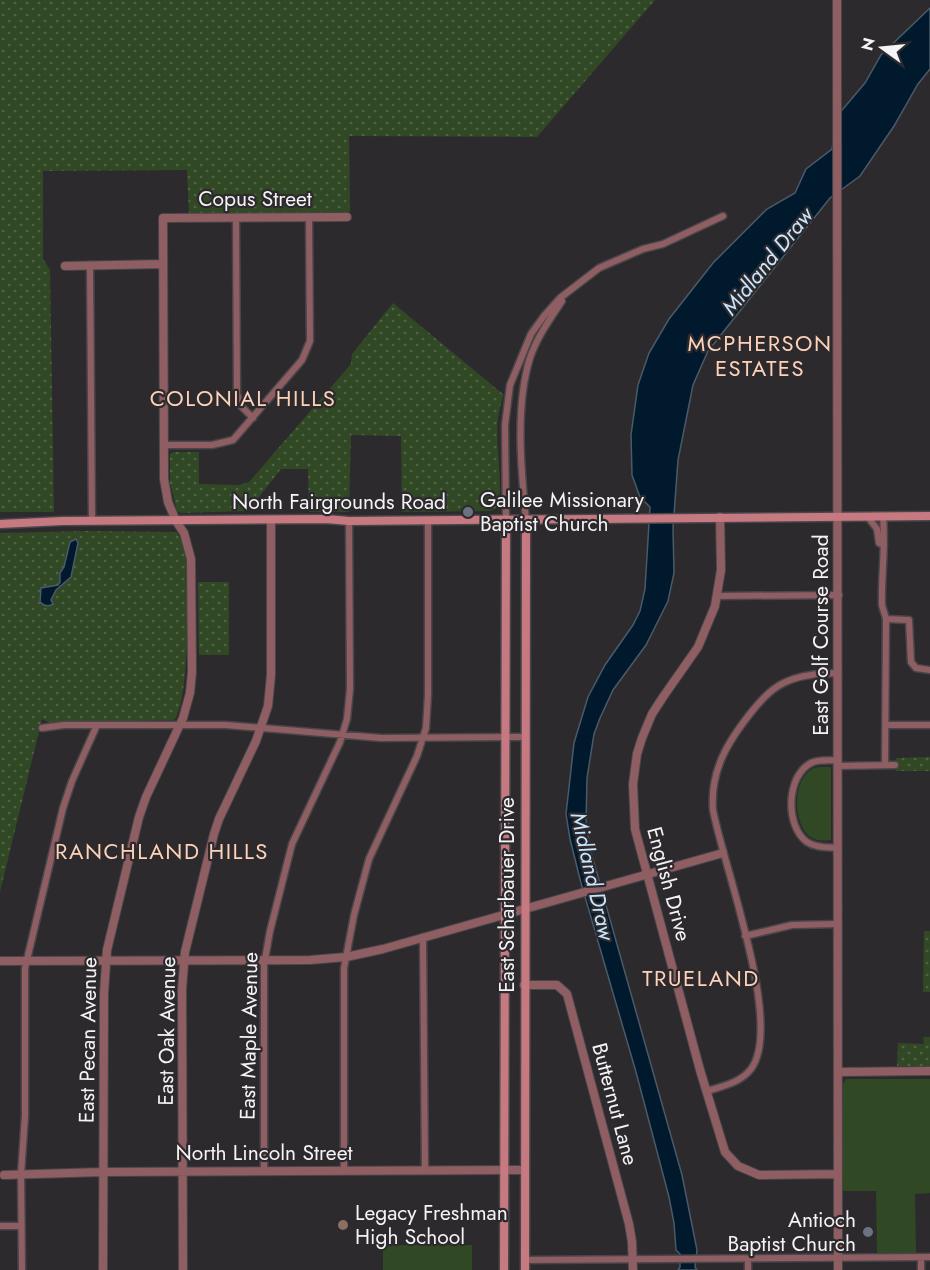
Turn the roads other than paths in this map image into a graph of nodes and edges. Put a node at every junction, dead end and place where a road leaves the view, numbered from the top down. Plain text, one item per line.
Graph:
1 (837, 0) edge
2 (723, 216) dead end
3 (309, 217) junction
4 (347, 217) dead end
5 (163, 218) joint
6 (236, 218) junction
7 (163, 264) junction
8 (90, 265) junction
9 (65, 266) dead end
10 (567, 293) junction
11 (253, 418) junction
12 (164, 445) junction
13 (884, 516) junction
14 (930, 516) edge
15 (720, 517) junction
16 (839, 517) junction
17 (868, 517) junction
18 (271, 520) junction
19 (506, 520) junction
20 (526, 520) junction
21 (92, 521) junction
22 (176, 521) junction
23 (349, 521) junction
24 (428, 521) junction
25 (0, 524) edge
26 (884, 545) junction
27 (839, 595) junction
28 (718, 596) junction
29 (886, 619) junction
30 (930, 670) edge
31 (838, 673) junction
32 (180, 724) junction
33 (97, 725) junction
34 (886, 725) junction
35 (930, 725) edge
36 (261, 727) junction
37 (42, 728) dead end
38 (342, 735) junction
39 (505, 737) junction
40 (525, 737) junction
41 (423, 738) junction
42 (838, 763) junction
43 (885, 765) junction
44 (895, 765) dead end
45 (838, 848) junction
46 (723, 854) junction
47 (647, 875) junction
48 (525, 909) junction
49 (505, 915) junction
50 (838, 924) junction
51 (746, 936) junction
52 (423, 937) junction
53 (346, 957) junction
54 (106, 960) junction
55 (184, 960) junction
56 (265, 960) junction
57 (0, 961) edge
58 (27, 961) junction
59 (524, 985) junction
60 (930, 1071) edge
61 (838, 1072) junction
62 (707, 1091) junction
63 (264, 1170) junction
64 (344, 1170) junction
65 (425, 1170) junction
66 (503, 1170) junction
67 (525, 1170) junction
68 (183, 1171) junction
69 (102, 1172) junction
70 (21, 1174) junction
71 (838, 1174) junction
72 (4, 1175) dead end
73 (0, 1226) edge
74 (21, 1226) junction
75 (930, 1257) edge
76 (838, 1258) junction
77 (921, 1258) junction
78 (748, 1259) junction
79 (525, 1260) junction
80 (633, 1260) junction
81 (22, 1270) edge
82 (102, 1270) edge
83 (183, 1270) edge
84 (504, 1270) edge
85 (525, 1270) edge
86 (633, 1270) edge
87 (748, 1270) edge
88 (838, 1270) edge
89 (921, 1270) edge

1 - 16 street, East Golf Course Road
2 - 10 street
3 - 4 street, Copus Street
3 - 6 street, Copus Street
3 - 11 street
5 - 6 street, Copus Street
5 - 7 street, East Pecan Avenue
6 - 11 street
7 - 8 street
7 - 12 street, East Pecan Avenue
8 - 9 street
8 - 21 street
10 - 19 street
10 - 20 street
11 - 12 street
12 - 22 street, East Pecan Avenue
13 - 14 main road, North Fairgrounds Road
13 - 17 main road, North Fairgrounds Road
13 - 26 street
15 - 16 main road, North Fairgrounds Road
15 - 20 main road, North Fairgrounds Road
15 - 28 street, English Drive
16 - 17 main road, North Fairgrounds Road
16 - 27 street, East Golf Course Road
17 - 26 street
18 - 22 main road, North Fairgrounds Road
18 - 23 main road, North Fairgrounds Road
18 - 36 street, East Oak Avenue
19 - 20 main road, North Fairgrounds Road
19 - 24 main road, North Fairgrounds Road
19 - 39 main road, East Scharbauer Drive
20 - 40 main road, East Scharbauer Drive
21 - 22 main road, North Fairgrounds Road
21 - 25 main road, North Fairgrounds Road
22 - 32 street, East Pecan Avenue
23 - 24 main road, North Fairgrounds Road
23 - 38 street, East Maple Avenue
24 - 41 street
26 - 29 street
27 - 28 street
27 - 31 street, East Golf Course Road
28 - 47 street, English Drive
29 - 30 street
29 - 34 street
31 - 42 street, East Golf Course Road
31 - 46 street
32 - 33 street
32 - 36 street
32 - 54 street, East Pecan Avenue
33 - 37 street
33 - 58 street
34 - 35 street
34 - 43 street
36 - 38 street
36 - 55 street, East Oak Avenue
38 - 41 street
38 - 56 street, East Maple Avenue
39 - 40 street
39 - 41 street
39 - 49 main road, East Scharbauer Drive
40 - 48 main road, East Scharbauer Drive
41 - 53 street
42 - 43 street
42 - 45 street, East Golf Course Road
42 - 45 street
43 - 44 street
45 - 50 street, East Golf Course Road
46 - 47 street
46 - 51 street
47 - 48 street
47 - 62 street, English Drive
48 - 49 street
48 - 59 main road, East Scharbauer Drive
49 - 52 street
49 - 66 main road, East Scharbauer Drive
50 - 51 street
50 - 61 street, East Golf Course Road
51 - 62 street
52 - 53 street
52 - 65 street
53 - 56 street
53 - 64 street
54 - 55 street
54 - 58 street
54 - 69 street, East Pecan Avenue
55 - 56 street
55 - 68 street, East Oak Avenue
56 - 63 street, East Maple Avenue
57 - 58 street
58 - 70 street
59 - 67 main road, East Scharbauer Drive
59 - 80 street, Butternut Lane
60 - 61 street
61 - 71 street, East Golf Course Road
62 - 71 street, English Drive
63 - 64 street, North Lincoln Street
63 - 68 street, North Lincoln Street
64 - 65 street, North Lincoln Street
65 - 66 street, North Lincoln Street
66 - 67 street, North Lincoln Street
66 - 84 main road, East Scharbauer Drive
67 - 79 main road, East Scharbauer Drive
68 - 69 street, North Lincoln Street
68 - 83 street, East Oak Avenue
69 - 70 street, North Lincoln Street
69 - 82 street, East Pecan Avenue
70 - 72 street, North Lincoln Street
70 - 74 street
71 - 76 street, East Golf Course Road
73 - 74 street
74 - 81 street
75 - 77 street
76 - 77 street
76 - 78 street
76 - 88 street, East Golf Course Road
77 - 89 street
78 - 80 street
78 - 87 street
79 - 80 street
79 - 85 main road, East Scharbauer Drive
80 - 86 street, Butternut Lane

